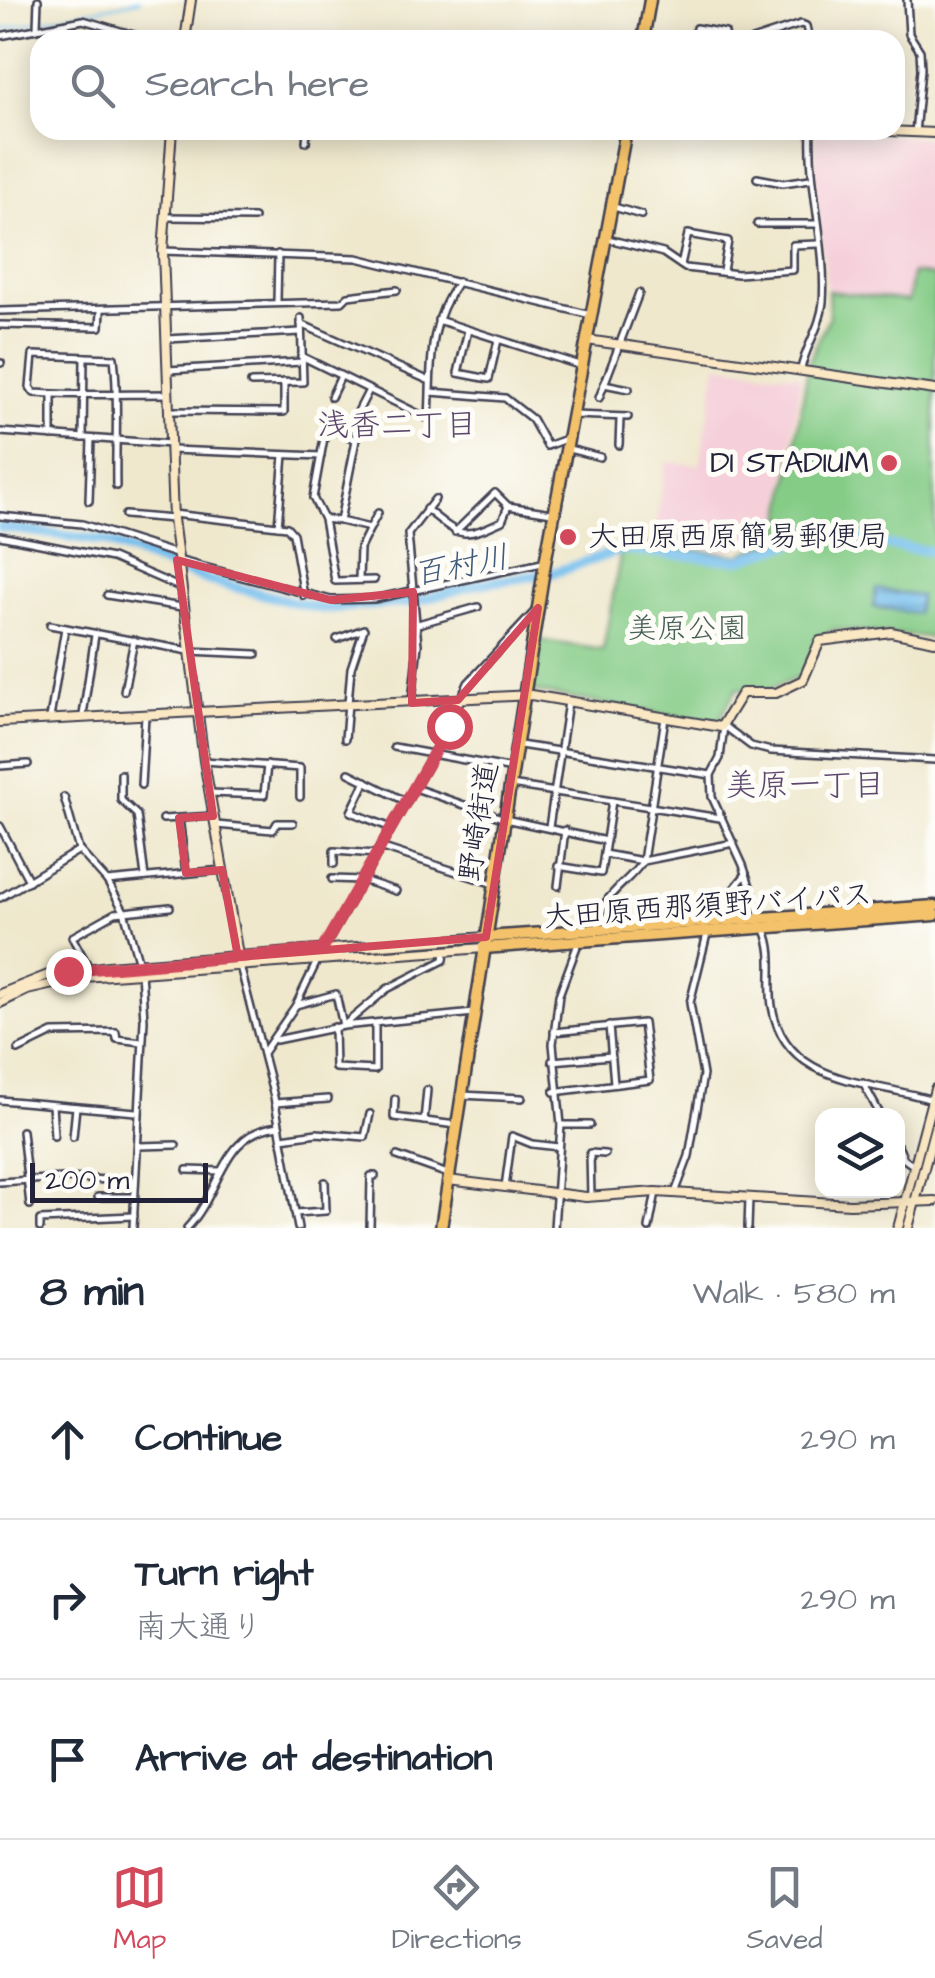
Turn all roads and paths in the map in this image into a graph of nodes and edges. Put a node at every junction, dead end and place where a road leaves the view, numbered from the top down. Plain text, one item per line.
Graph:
1 (38, 0) edge
2 (191, 0) edge
3 (650, 0) edge
4 (908, 0) edge
5 (37, 28) junction
6 (117, 30) edge
7 (186, 30) edge
8 (645, 30) edge
9 (696, 30) edge
10 (708, 30) edge
11 (783, 30) edge
12 (807, 30) edge
13 (0, 36) edge
14 (905, 132) edge
15 (915, 133) junction
16 (935, 133) edge
17 (171, 140) edge
18 (624, 140) edge
19 (811, 140) edge
20 (757, 178) dead end
21 (810, 180) junction
22 (612, 207) junction
23 (641, 214) dead end
24 (164, 217) junction
25 (254, 218) dead end
26 (757, 224) dead end
27 (816, 224) junction
28 (606, 239) junction
29 (818, 244) junction
30 (163, 251) junction
31 (278, 254) junction
32 (680, 264) junction
33 (723, 272) junction
34 (458, 282) junction
35 (397, 290) dead end
36 (640, 292) dead end
37 (277, 301) junction
38 (101, 310) junction
39 (165, 310) junction
40 (0, 311) edge
41 (591, 315) junction
42 (438, 320) junction
43 (0, 325) edge
44 (468, 330) junction
45 (301, 332) junction
46 (166, 338) junction
47 (498, 340) junction
48 (587, 340) junction
49 (618, 345) junction
50 (84, 356) junction
51 (301, 359) junction
52 (582, 366) junction
53 (802, 369) junction
54 (168, 370) junction
55 (341, 376) junction
56 (284, 382) junction
57 (430, 382) junction
58 (251, 383) dead end
59 (604, 384) junction
60 (629, 389) dead end
61 (369, 390) junction
62 (935, 390) edge
63 (430, 392) junction
64 (52, 394) junction
65 (84, 394) junction
66 (115, 394) junction
67 (169, 394) junction
68 (331, 397) dead end
69 (599, 398) dead end
70 (169, 411) junction
71 (573, 414) junction
72 (0, 432) edge
73 (346, 435) junction
74 (52, 436) junction
75 (87, 439) junction
76 (114, 441) junction
77 (568, 444) junction
78 (619, 445) dead end
79 (171, 447) junction
80 (284, 454) junction
81 (321, 456) junction
82 (600, 456) dead end
83 (116, 486) dead end
84 (435, 499) dead end
85 (89, 501) dead end
86 (508, 506) junction
87 (426, 509) junction
88 (378, 513) dead end
89 (555, 513) junction
90 (125, 515) dead end
91 (0, 516) edge
92 (173, 517) junction
93 (324, 519) junction
94 (340, 521) junction
95 (278, 526) junction
96 (370, 528) junction
97 (455, 532) junction
98 (0, 536) edge
99 (177, 560) junction
100 (545, 565) junction
101 (359, 580) junction
102 (374, 580) dead end
103 (178, 583) junction
104 (413, 592) junction
105 (107, 595) dead end
106 (304, 596) junction
107 (182, 607) junction
108 (478, 607) dead end
109 (538, 608) junction
110 (50, 624) dead end
111 (416, 625) junction
112 (65, 628) junction
113 (95, 635) junction
114 (337, 639) dead end
115 (134, 640) junction
116 (935, 641) edge
117 (189, 651) junction
118 (256, 654) dead end
119 (124, 691) dead end
120 (524, 697) junction
121 (458, 700) junction
122 (568, 702) junction
123 (412, 703) junction
124 (348, 707) junction
125 (83, 714) junction
126 (199, 715) junction
127 (145, 716) junction
128 (50, 718) junction
129 (665, 718) junction
130 (0, 722) edge
131 (724, 726) junction
132 (345, 739) dead end
133 (516, 744) junction
134 (394, 747) dead end
135 (561, 751) junction
136 (434, 754) junction
137 (204, 760) junction
138 (935, 760) edge
139 (28, 764) dead end
140 (0, 766) edge
141 (266, 766) junction
142 (658, 767) junction
143 (513, 769) junction
144 (350, 772) dead end
145 (121, 774) dead end
146 (710, 775) junction
147 (366, 781) junction
148 (141, 785) dead end
149 (510, 785) junction
150 (415, 788) junction
151 (554, 792) junction
152 (210, 793) junction
153 (64, 797) dead end
154 (300, 797) dead end
155 (406, 802) junction
156 (612, 802) junction
157 (651, 808) junction
158 (179, 818) junction
159 (720, 818) junction
160 (163, 819) dead end
161 (505, 820) junction
162 (214, 821) junction
163 (293, 823) dead end
164 (0, 826) edge
165 (549, 827) junction
166 (391, 828) junction
167 (564, 830) junction
168 (606, 841) junction
169 (734, 843) junction
170 (79, 850) junction
171 (378, 851) junction
172 (604, 854) junction
173 (643, 861) junction
174 (334, 864) dead end
175 (558, 866) junction
176 (222, 870) junction
177 (186, 874) junction
178 (746, 874) junction
179 (145, 877) junction
180 (332, 879) dead end
181 (107, 880) junction
182 (362, 880) junction
183 (29, 881) junction
184 (494, 884) junction
185 (558, 886) dead end
186 (396, 891) dead end
187 (0, 898) edge
188 (935, 906) edge
189 (170, 908) dead end
190 (124, 911) junction
191 (935, 915) edge
192 (762, 923) junction
193 (708, 927) junction
194 (598, 930) junction
195 (580, 940) junction
196 (485, 942) junction
197 (445, 949) junction
198 (320, 955) junction
199 (239, 961) junction
200 (140, 967) junction
201 (88, 968) junction
202 (0, 994) edge
203 (0, 1003) edge
204 (296, 1005) junction
205 (474, 1013) junction
206 (375, 1024) junction
207 (343, 1026) junction
208 (609, 1026) junction
209 (334, 1027) junction
210 (554, 1032) junction
211 (274, 1040) junction
212 (142, 1042) junction
213 (18, 1050) dead end
214 (262, 1053) junction
215 (612, 1056) junction
216 (552, 1060) junction
217 (863, 1083) junction
218 (614, 1084) junction
219 (935, 1089) edge
220 (427, 1090) dead end
221 (554, 1092) junction
222 (461, 1095) junction
223 (522, 1098) dead end
224 (328, 1099) dead end
225 (395, 1099) dead end
226 (0, 1100) edge
227 (934, 1100) edge
228 (275, 1103) junction
229 (52, 1105) junction
230 (76, 1107) junction
231 (877, 1108) edge
232 (138, 1112) junction
233 (370, 1114) dead end
234 (424, 1121) junction
235 (456, 1125) junction
236 (560, 1125) junction
237 (278, 1126) junction
238 (590, 1126) dead end
239 (935, 1127) edge
240 (22, 1131) dead end
241 (54, 1136) dead end
242 (73, 1137) dead end
243 (281, 1139) junction
244 (176, 1145) dead end
245 (138, 1146) junction
246 (559, 1146) junction
247 (932, 1150) edge
248 (605, 1154) dead end
249 (397, 1156) dead end
250 (905, 1160) edge
251 (919, 1167) junction
252 (187, 1170) dead end
253 (221, 1172) junction
254 (375, 1176) dead end
255 (448, 1177) junction
256 (27, 1179) junction
257 (133, 1181) junction
258 (0, 1182) edge
259 (324, 1182) dead end
260 (504, 1187) junction
261 (656, 1192) junction
262 (558, 1193) junction
263 (676, 1193) junction
264 (134, 1196) junction
265 (98, 1197) dead end
266 (591, 1197) junction
267 (749, 1198) junction
268 (910, 1202) junction
269 (935, 1202) edge
270 (30, 1205) dead end
271 (296, 1213) junction
272 (134, 1216) junction
273 (40, 1228) edge
274 (133, 1228) edge
275 (186, 1228) edge
276 (298, 1228) edge
277 (370, 1228) edge
278 (440, 1228) edge
279 (554, 1228) edge
280 (649, 1228) edge
281 (748, 1228) edge
282 (898, 1228) edge
283 (908, 1228) edge

1 - 5 street
2 - 7 street
3 - 8 highway
4 - 15 street
5 - 6 street
5 - 13 street
9 - 10 street
11 - 12 street
14 - 15 street
15 - 16 street
17 - 24 street
18 - 22 highway, 野崎街道
19 - 21 street
20 - 21 street
21 - 27 street
22 - 23 street
22 - 28 highway, 野崎街道
24 - 25 street
24 - 30 street
26 - 27 street
27 - 29 street
28 - 32 street
28 - 41 highway, 野崎街道
29 - 33 street
29 - 53 street
30 - 31 street
30 - 39 street
31 - 34 street
31 - 37 street
32 - 33 street
32 - 33 street
34 - 41 street
34 - 42 street
35 - 37 street
36 - 49 street
37 - 39 street
38 - 39 street
38 - 40 street
38 - 43 street
39 - 46 street
41 - 48 highway, 野崎街道
42 - 44 street
42 - 57 street
44 - 47 street
44 - 47 street
45 - 46 street
45 - 51 street
45 - 57 street
46 - 54 street
47 - 52 street
48 - 49 street
48 - 52 highway, 野崎街道
49 - 53 street
49 - 59 street
50 - 64 street
50 - 65 street
50 - 66 street
51 - 54 street
51 - 55 street
51 - 56 street
52 - 71 highway, 野崎街道
53 - 62 street
54 - 67 street
55 - 61 street
55 - 68 street
56 - 58 street
56 - 70 street
57 - 63 street
59 - 60 street
59 - 69 street
61 - 63 street
61 - 73 street
63 - 77 street
64 - 65 street
64 - 74 street
65 - 66 street
65 - 75 street
66 - 67 street
66 - 76 street
67 - 70 street
70 - 79 street
71 - 77 highway, 野崎街道
71 - 78 street
72 - 74 street
73 - 81 street
73 - 94 street
74 - 75 street
75 - 76 street
75 - 85 street
76 - 79 street
76 - 83 street
77 - 82 street
77 - 89 highway, 野崎街道
79 - 80 street
79 - 92 street
80 - 81 street
80 - 95 street
81 - 93 street
84 - 87 street
86 - 89 street
86 - 97 street
86 - 97 street
87 - 97 street
87 - 104 street
88 - 96 street
89 - 100 highway, 野崎街道
90 - 92 street
91 - 99 street
92 - 95 street
92 - 99 street
93 - 94 street
93 - 101 street
94 - 96 street
95 - 106 street
96 - 101 street
98 - 103 street
99 - 103 street
99 - 106 street
100 - 104 street
100 - 109 highway, 野崎街道
101 - 102 street
103 - 107 street
104 - 106 street
104 - 111 street
105 - 107 street
107 - 117 street
108 - 111 street
109 - 120 highway, 野崎街道
109 - 121 street
110 - 112 street
111 - 123 street
112 - 113 street
112 - 128 street
113 - 115 street
113 - 125 street
114 - 124 street
115 - 117 street
115 - 119 street
116 - 131 street
117 - 118 street
117 - 126 street
120 - 121 street
120 - 122 street
120 - 133 highway, 野崎街道
121 - 123 street
121 - 136 street
122 - 129 street
122 - 135 street
123 - 124 street
124 - 126 street
124 - 132 street
125 - 127 street
125 - 128 street
126 - 127 street
126 - 137 street
127 - 148 street
128 - 130 street
129 - 131 street
129 - 142 street
131 - 138 street
131 - 146 street
133 - 135 street
133 - 143 highway, 野崎街道
134 - 136 street
135 - 142 street
135 - 151 street
136 - 143 street
136 - 150 street
137 - 141 street
137 - 152 street
139 - 140 street
141 - 152 street
141 - 154 street
142 - 146 street
142 - 157 street
143 - 149 highway, 野崎街道
144 - 147 street
145 - 179 street
146 - 159 street
147 - 155 street
147 - 166 street
149 - 151 street
149 - 161 highway, 野崎街道
150 - 155 street
150 - 161 street
151 - 156 street
151 - 165 street
152 - 162 street
153 - 170 street
155 - 166 street
156 - 157 street
156 - 168 street
157 - 159 street
157 - 173 street
158 - 160 street
158 - 162 street
158 - 177 street
159 - 169 street
161 - 165 street
161 - 184 highway, 野崎街道
162 - 163 street
162 - 176 street
164 - 183 street
165 - 167 street
166 - 171 street
167 - 168 street
167 - 175 street
168 - 172 street
169 - 173 street
169 - 178 street
170 - 181 street
170 - 183 street
171 - 174 street
171 - 182 street
171 - 184 street
172 - 173 street
172 - 175 street
173 - 194 street
175 - 185 street
176 - 177 street
176 - 199 street
177 - 179 street
178 - 192 street
178 - 193 street
179 - 181 street
180 - 182 street
181 - 190 street
182 - 186 street
182 - 198 street
183 - 187 street
184 - 196 highway, 野崎街道
188 - 192 highway, 大田原西那須野バイパス
189 - 190 street
190 - 200 street
190 - 201 street
191 - 192 highway, 大田原西那須野バイパス
192 - 193 highway, 大田原西那須野バイパス
192 - 217 street
193 - 194 highway, 大田原西那須野バイパス
193 - 195 highway, 大田原西那須野バイパス
193 - 263 street
194 - 196 highway, 大田原西那須野バイパス
195 - 196 highway, 大田原西那須野バイパス
195 - 210 street
196 - 197 street
196 - 198 street
196 - 205 highway, 野崎街道
197 - 198 street
197 - 207 street
198 - 199 street
198 - 204 street
199 - 200 street
199 - 214 street
200 - 201 street
200 - 203 street
200 - 212 street
201 - 202 street
204 - 207 street
204 - 211 street
205 - 206 street
205 - 222 highway, 野崎街道
206 - 207 street
206 - 209 street
207 - 209 street
208 - 210 street
208 - 215 street
208 - 218 street
209 - 211 street
210 - 216 street
211 - 214 street
212 - 213 street
212 - 232 street
214 - 228 street
215 - 216 street
215 - 218 street
216 - 221 street
217 - 227 street
217 - 231 street
218 - 221 street
219 - 227 street
220 - 234 street
221 - 236 street
222 - 223 street
222 - 235 highway, 野崎街道
224 - 228 street
225 - 234 street
226 - 229 street
227 - 251 street
228 - 237 street
229 - 230 street
229 - 241 street
230 - 232 street
230 - 242 street
232 - 245 street
233 - 243 street
234 - 235 street
235 - 255 highway, 野崎街道
236 - 238 street
236 - 246 street
237 - 243 street
237 - 253 street
239 - 247 street
240 - 256 street
243 - 271 street
244 - 245 street
245 - 257 street
246 - 260 street
246 - 262 street
247 - 251 street
248 - 266 street
249 - 255 street
250 - 251 street
251 - 268 street
252 - 253 street
253 - 275 street
254 - 277 street
255 - 260 street
255 - 278 highway, 野崎街道
256 - 257 street
256 - 258 street
256 - 270 street
257 - 264 street
259 - 271 street
260 - 262 street
261 - 263 street
261 - 266 street
261 - 280 street
262 - 266 street
262 - 279 street
263 - 267 street
264 - 265 street
264 - 272 street
267 - 268 street
267 - 281 street
268 - 269 street
268 - 282 street
268 - 283 street
271 - 276 street
272 - 273 street
272 - 274 street

